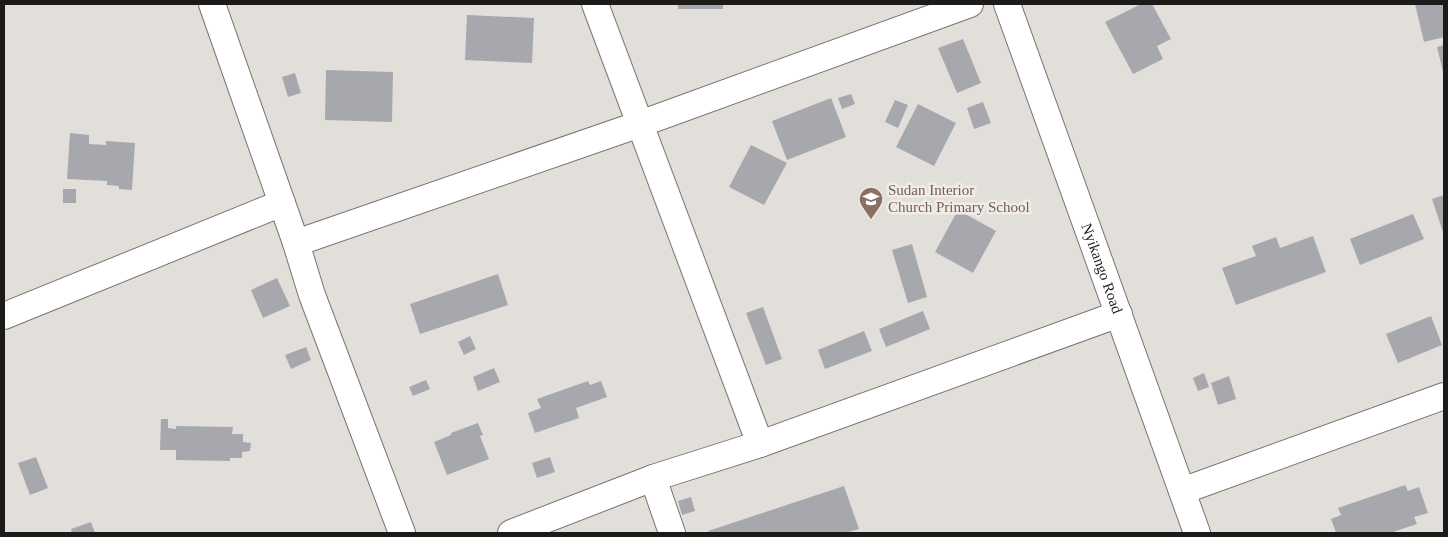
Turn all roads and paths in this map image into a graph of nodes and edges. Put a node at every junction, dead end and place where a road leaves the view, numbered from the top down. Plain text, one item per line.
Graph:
1 (212, 4) edge
2 (595, 4) edge
3 (970, 4) edge
4 (1007, 4) edge
5 (640, 124) junction
6 (282, 203) junction
7 (296, 243) junction
8 (1119, 314) junction
9 (4, 316) edge
10 (1444, 396) edge
11 (760, 444) junction
12 (653, 478) junction
13 (1182, 491) junction
14 (402, 533) edge
15 (511, 533) edge
16 (672, 533) edge
17 (1197, 533) edge

1 - 6 street
2 - 5 street
3 - 5 street
4 - 8 street, Nyikango Road
5 - 7 street
5 - 11 street
6 - 7 street
6 - 9 street
7 - 14 street
8 - 11 street
8 - 13 street, Nyikango Road
10 - 13 street
11 - 12 street
12 - 15 street
12 - 16 street
13 - 17 street, Nyikango Road

